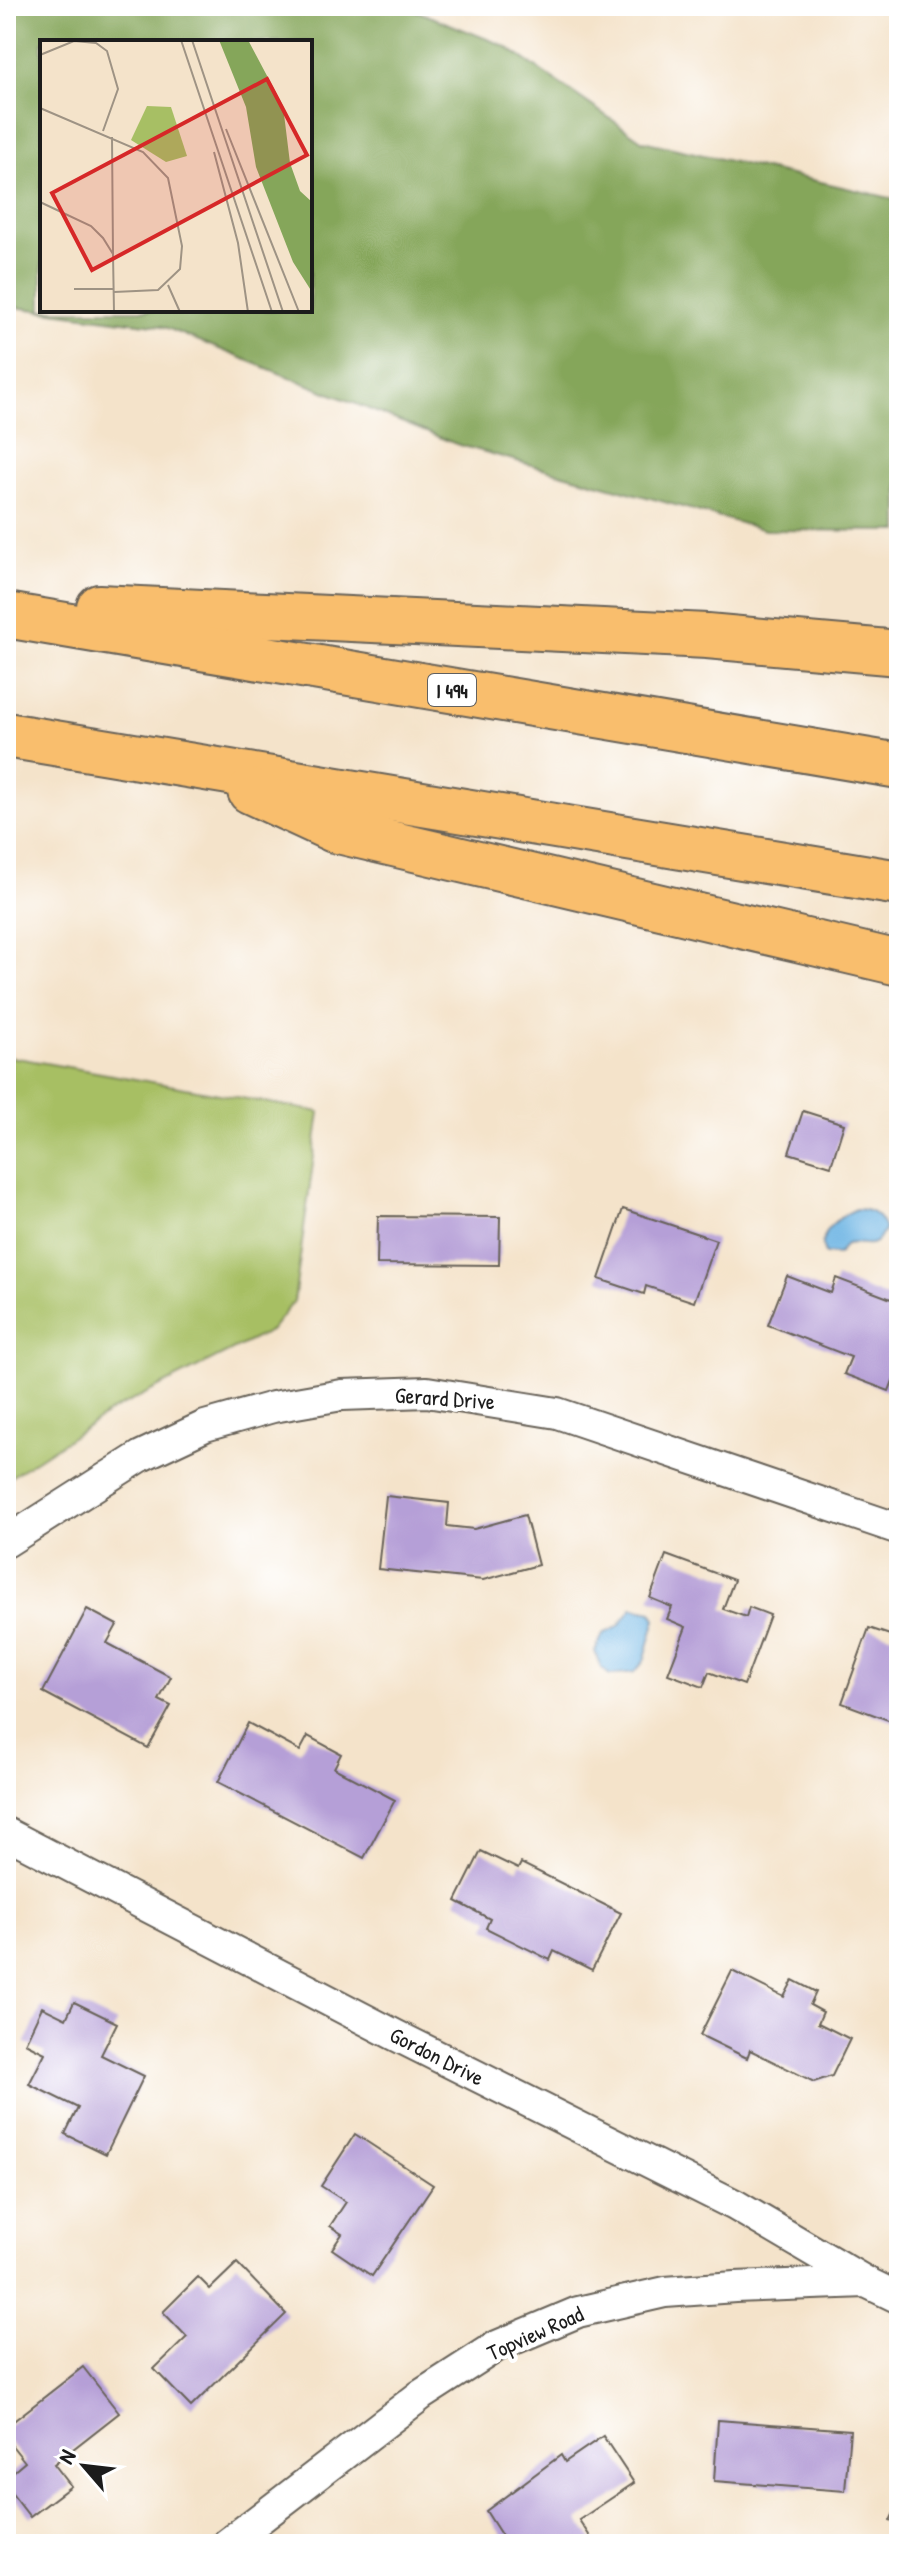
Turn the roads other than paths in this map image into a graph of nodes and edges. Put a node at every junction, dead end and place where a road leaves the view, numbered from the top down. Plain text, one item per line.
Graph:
1 (6, 602) edge
2 (6, 615) edge
3 (707, 636) junction
4 (899, 636) edge
5 (899, 653) edge
6 (6, 735) edge
7 (899, 766) edge
8 (197, 767) junction
9 (899, 883) edge
10 (899, 963) edge
11 (899, 1529) edge
12 (6, 1542) edge
13 (6, 1833) edge
14 (866, 2282) junction
15 (899, 2298) edge
16 (227, 2544) edge

1 - 3 highway
2 - 7 highway, I 494
3 - 4 highway
3 - 5 highway
6 - 8 highway
8 - 9 highway
8 - 10 highway
11 - 12 street, Gerard Drive
13 - 14 street, Gordon Drive
14 - 15 street, Topview Road
14 - 16 street, Topview Road

